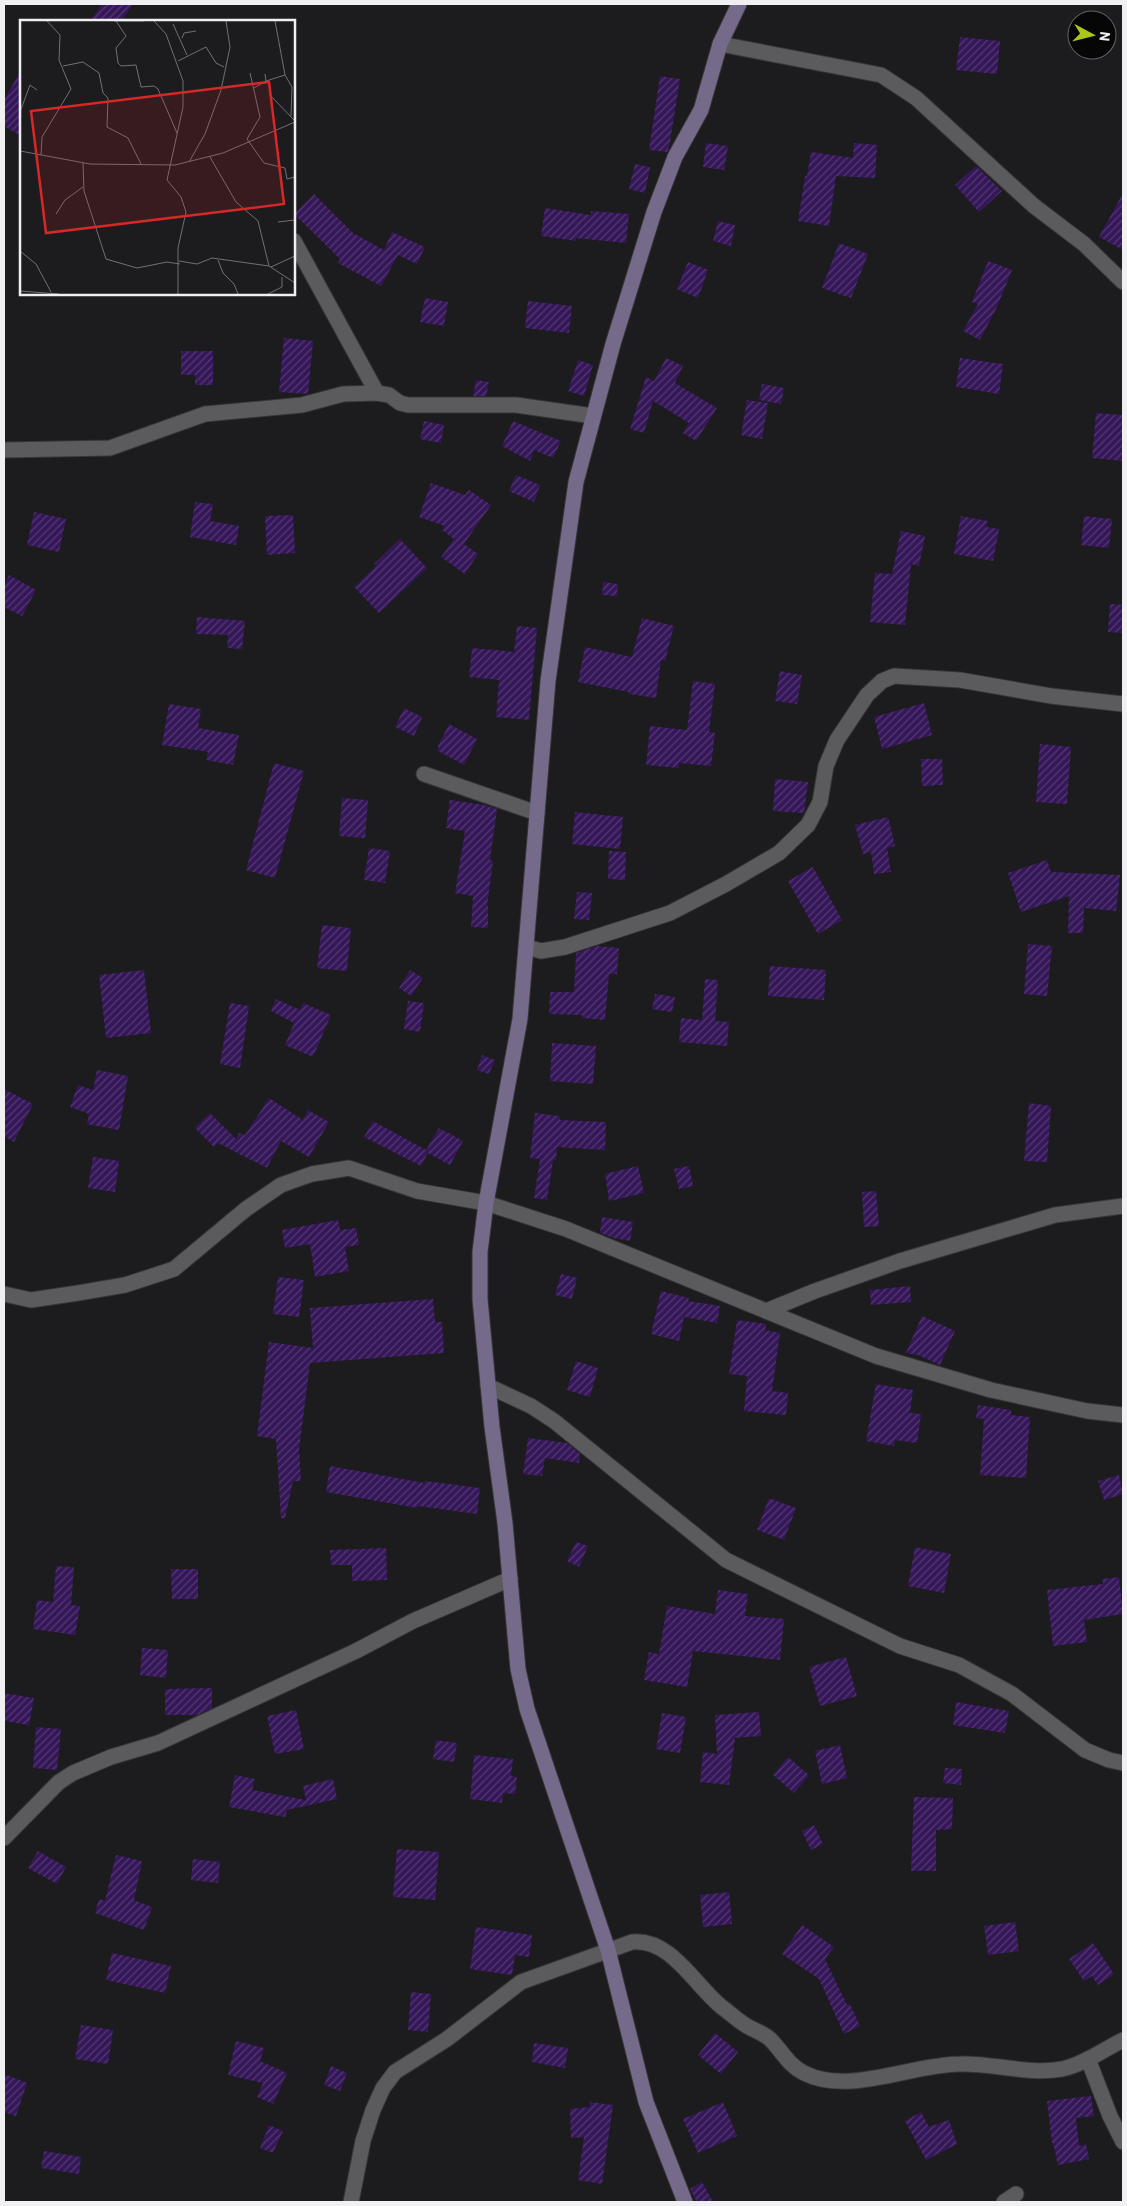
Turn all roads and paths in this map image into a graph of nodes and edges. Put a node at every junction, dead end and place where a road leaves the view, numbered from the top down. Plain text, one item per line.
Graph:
1 (739, 4) edge
2 (720, 44) junction
3 (295, 243) edge
4 (1123, 282) edge
5 (377, 393) junction
6 (593, 416) junction
7 (4, 450) edge
8 (1123, 704) edge
9 (424, 774) dead end
10 (537, 813) junction
11 (527, 946) junction
12 (486, 1203) junction
13 (1123, 1206) edge
14 (4, 1294) edge
15 (766, 1311) junction
16 (488, 1386) junction
17 (1123, 1415) edge
18 (510, 1578) junction
19 (1123, 1763) edge
20 (4, 1838) edge
21 (608, 1950) junction
22 (1123, 2040) edge
23 (1088, 2059) junction
24 (1123, 2142) edge
25 (351, 2202) edge
26 (685, 2202) edge

1 - 2 main road
2 - 4 street
2 - 6 main road
3 - 5 street
5 - 6 street
5 - 7 street
6 - 10 main road
8 - 11 street
9 - 10 street
10 - 11 main road
11 - 12 main road
12 - 14 street
12 - 15 street
12 - 16 main road
13 - 15 street
15 - 17 street
16 - 18 main road
16 - 19 street
18 - 20 street
18 - 21 main road
21 - 23 street
21 - 25 street
21 - 26 main road
22 - 23 street
23 - 24 street

